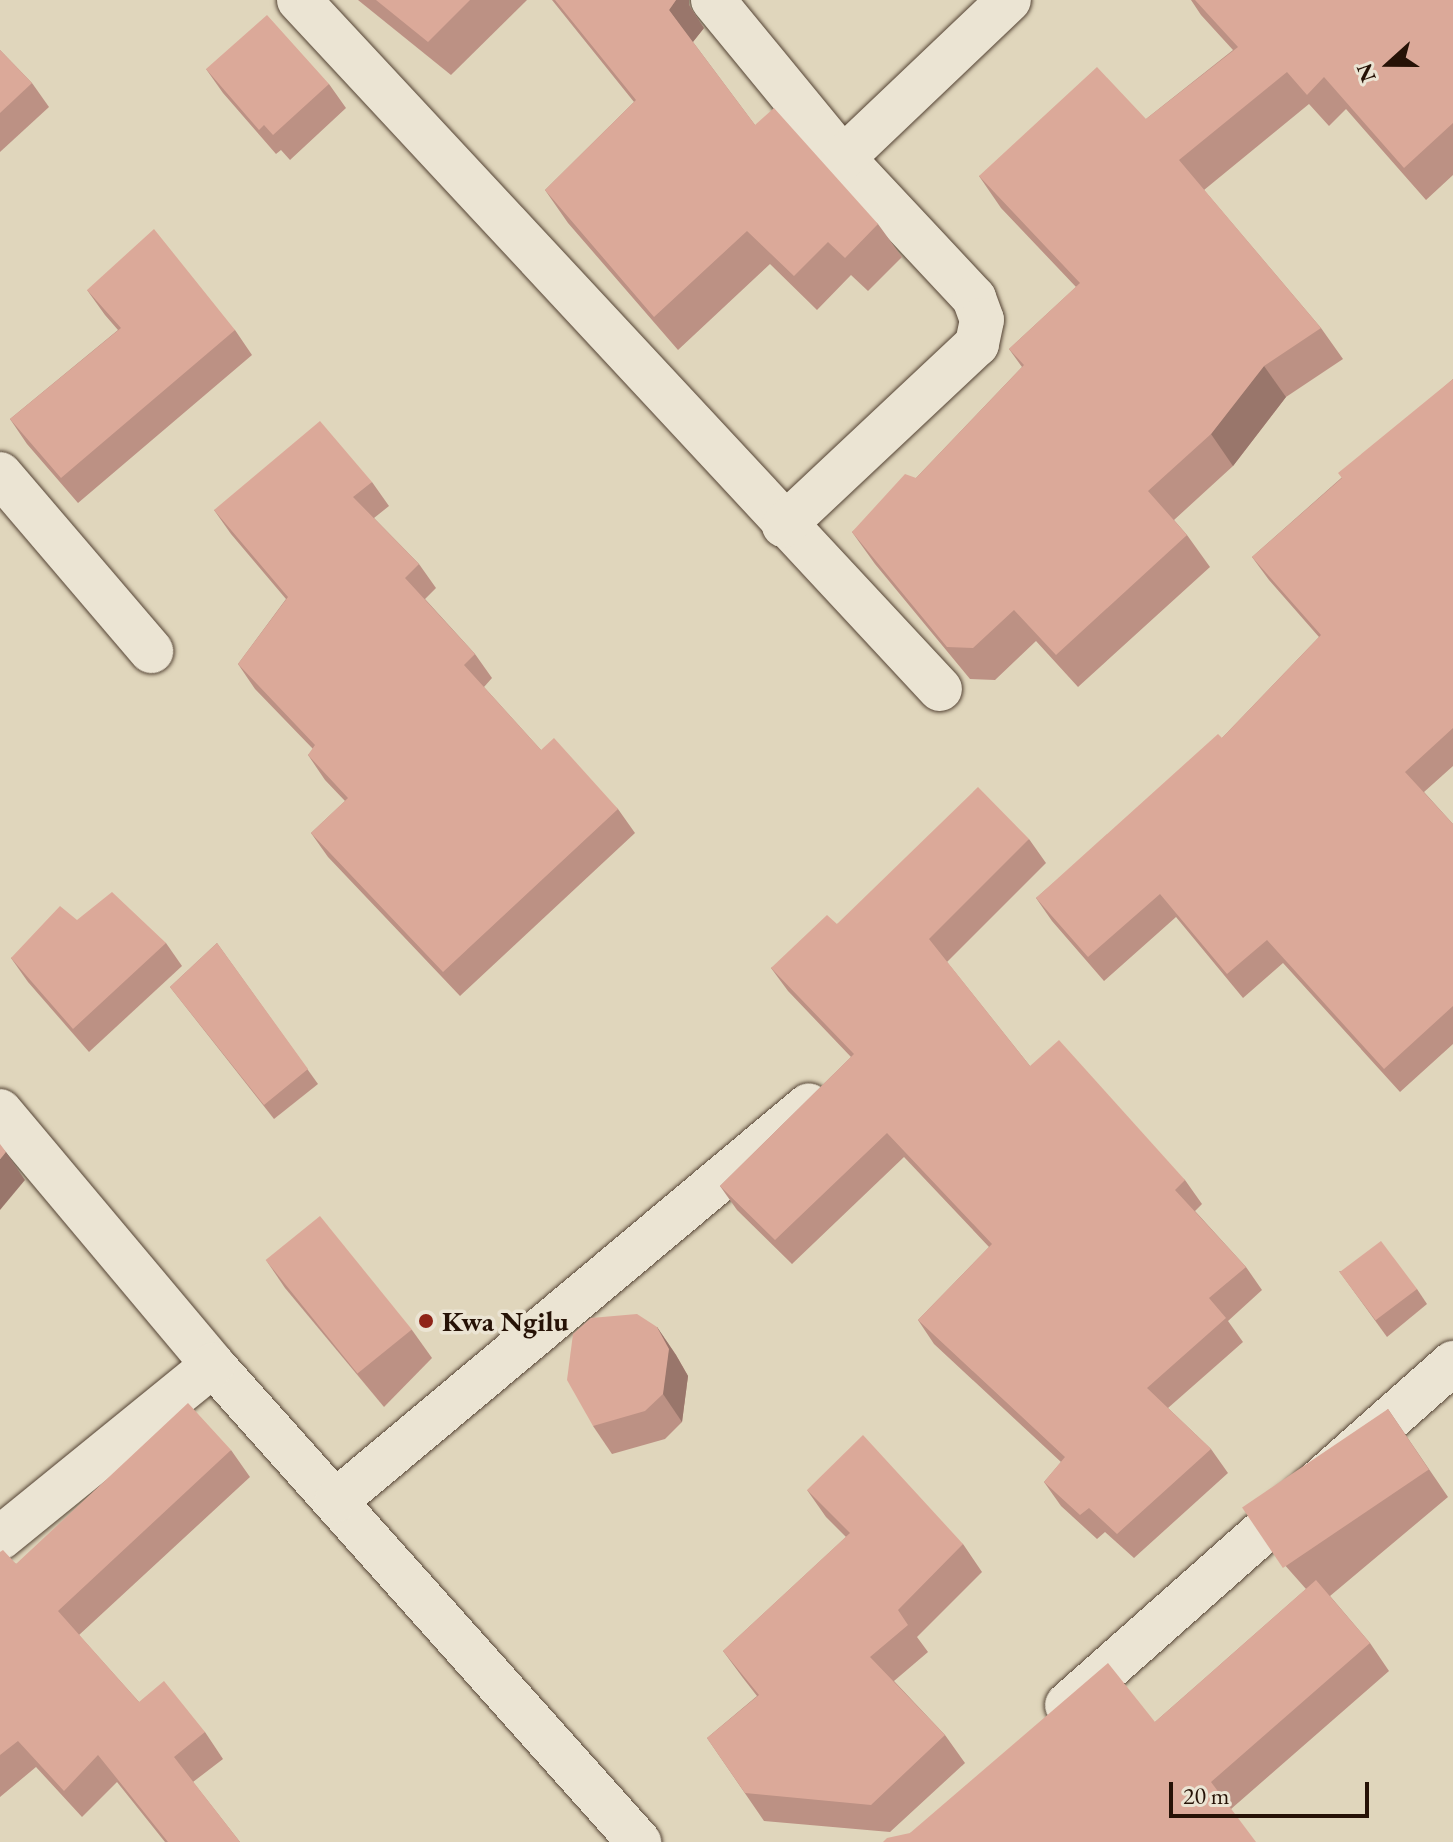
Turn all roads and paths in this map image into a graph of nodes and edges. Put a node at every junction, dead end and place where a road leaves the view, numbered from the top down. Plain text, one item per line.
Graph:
1 (299, 0) edge
2 (713, 0) edge
3 (1009, 0) edge
4 (843, 158) junction
5 (0, 474) edge
6 (784, 525) junction
7 (151, 651) dead end
8 (940, 689) dead end
9 (809, 1105) edge
10 (0, 1111) edge
11 (1453, 1363) edge
12 (213, 1365) junction
13 (337, 1500) junction
14 (0, 1538) edge
15 (1030, 1738) edge
16 (639, 1842) edge

1 - 6 street
2 - 4 street
3 - 4 street
4 - 6 street
5 - 7 street
6 - 8 street
9 - 13 street
10 - 12 street
11 - 15 street
12 - 13 street
12 - 14 street
13 - 16 street

